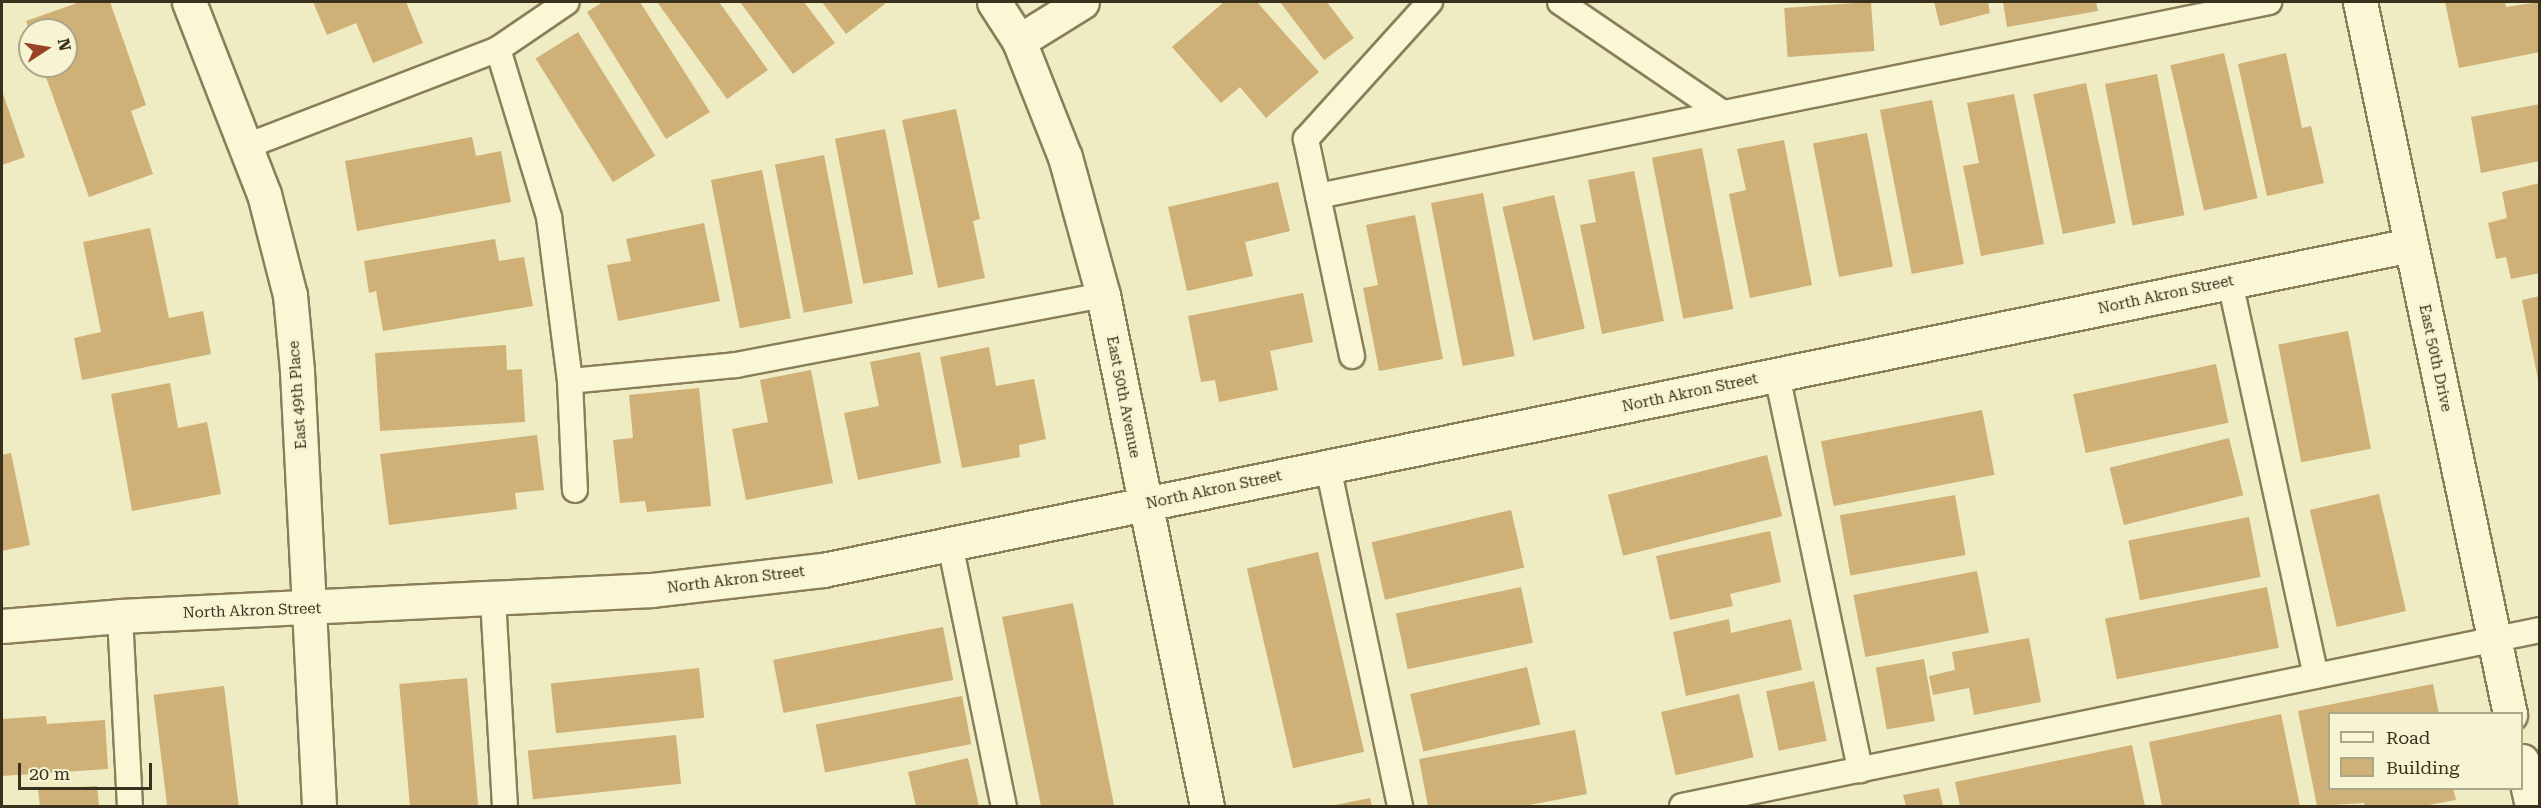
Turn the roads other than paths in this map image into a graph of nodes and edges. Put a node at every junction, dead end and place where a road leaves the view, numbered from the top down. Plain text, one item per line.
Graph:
1 (189, 2) edge
2 (567, 2) edge
3 (994, 2) edge
4 (1082, 2) edge
5 (1430, 2) edge
6 (1560, 2) edge
7 (2269, 2) edge
8 (2360, 2) edge
9 (1019, 41) junction
10 (498, 49) junction
11 (1724, 113) junction
12 (247, 146) junction
13 (1318, 196) junction
14 (2411, 245) junction
15 (2230, 282) junction
16 (1103, 295) junction
17 (1352, 356) dead end
18 (1778, 375) junction
19 (570, 381) junction
20 (1328, 467) junction
21 (575, 490) dead end
22 (1144, 505) junction
23 (950, 544) junction
24 (493, 599) junction
25 (309, 610) junction
26 (120, 616) junction
27 (2, 626) edge
28 (2540, 630) edge
29 (2493, 639) junction
30 (2316, 676) junction
31 (2510, 712) edge
32 (2523, 766) edge
33 (1860, 770) junction
34 (130, 807) edge
35 (320, 807) edge
36 (505, 807) edge
37 (1004, 807) edge
38 (1207, 807) edge
39 (1400, 807) edge
40 (1682, 807) edge
41 (2532, 807) edge

1 - 12 street, East 49th Place
2 - 10 lane
3 - 9 street, East 50th Avenue
4 - 9 street
5 - 13 lane
6 - 11 lane
7 - 11 lane
8 - 14 street, East 50th Drive
9 - 16 street, East 50th Avenue
10 - 12 lane
10 - 19 lane
11 - 13 lane
12 - 25 street, East 49th Place
13 - 17 lane
14 - 15 street, North Akron Street
14 - 29 street, East 50th Drive
15 - 18 street, North Akron Street
15 - 30 lane
16 - 19 lane
16 - 22 street, East 50th Avenue
18 - 20 street, North Akron Street
18 - 33 lane
19 - 21 lane
20 - 22 street, North Akron Street
20 - 39 lane
22 - 23 street, North Akron Street
22 - 38 street, East 50th Avenue
23 - 24 street, North Akron Street
23 - 37 lane
24 - 25 street, North Akron Street
24 - 36 lane
25 - 26 street, North Akron Street
25 - 35 street, East 49th Place
26 - 27 street, North Akron Street
26 - 34 lane
28 - 29 lane
29 - 30 lane
29 - 31 street, East 50th Drive
30 - 33 lane
32 - 41 street
33 - 40 lane

